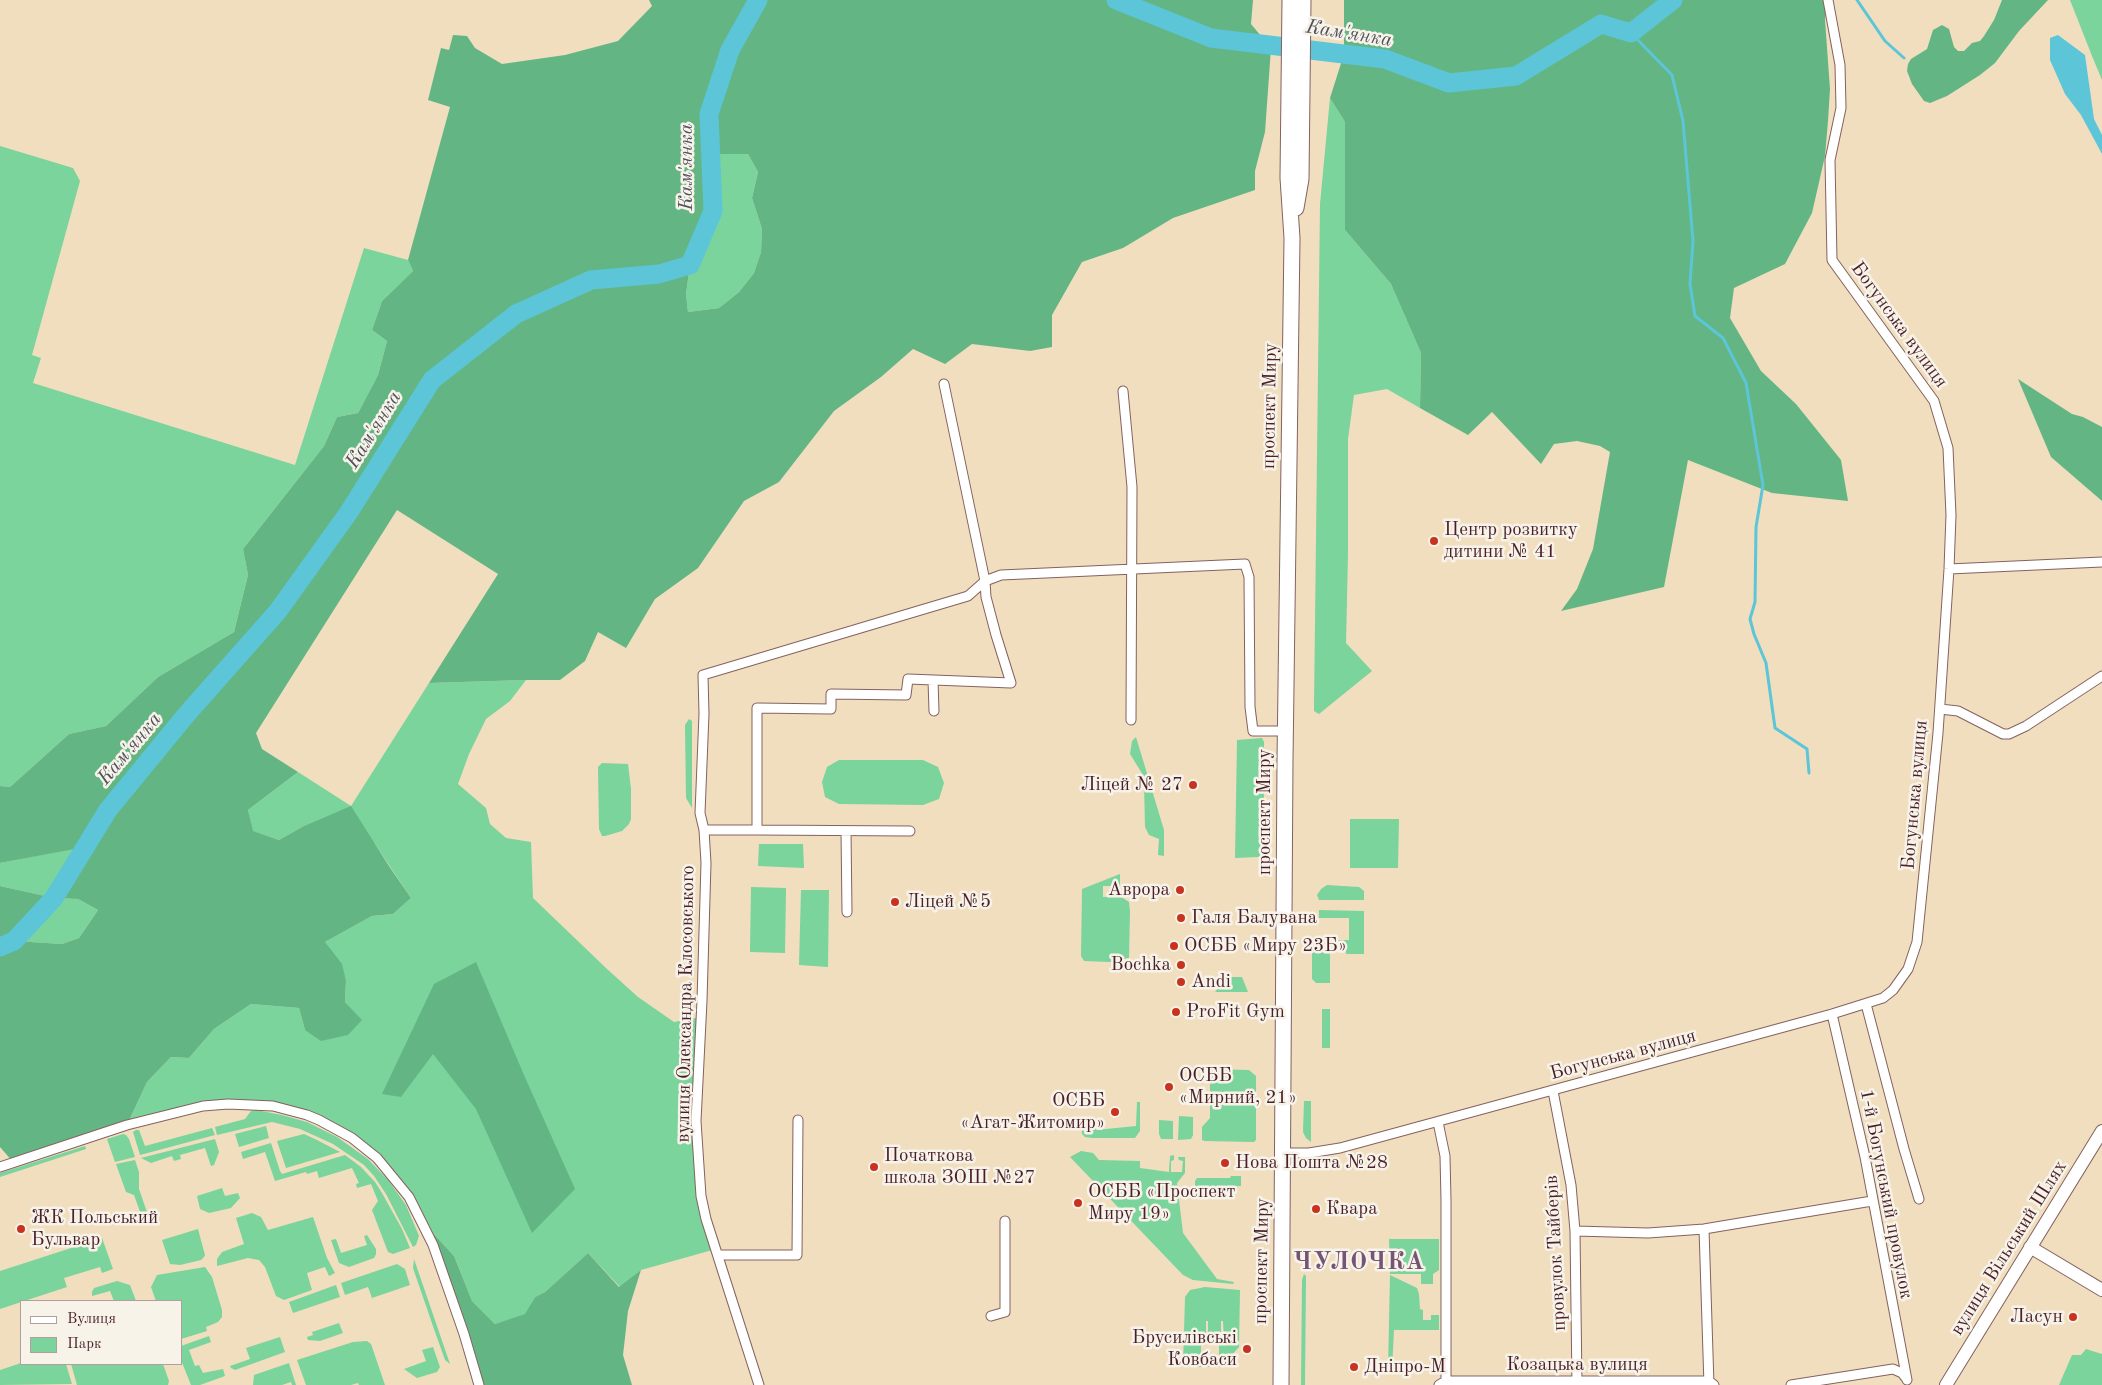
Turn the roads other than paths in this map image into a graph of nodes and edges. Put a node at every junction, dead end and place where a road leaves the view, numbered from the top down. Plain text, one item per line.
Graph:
1 (1290, 0) edge
2 (1303, 0) edge
3 (1828, 0) edge
4 (1294, 179) junction
5 (944, 384) dead end
6 (1123, 391) dead end
7 (2102, 562) edge
8 (1132, 569) junction
9 (1949, 570) junction
10 (985, 580) junction
11 (2102, 676) edge
12 (933, 680) junction
13 (1940, 709) junction
14 (934, 711) dead end
15 (1131, 720) dead end
16 (1286, 731) junction
17 (704, 830) junction
18 (757, 830) junction
19 (846, 831) junction
20 (910, 831) dead end
21 (847, 912) dead end
22 (1866, 1004) junction
23 (1832, 1014) junction
24 (1553, 1091) junction
25 (798, 1120) dead end
26 (1438, 1122) junction
27 (2101, 1133) edge
28 (1283, 1153) junction
29 (13, 1162) junction
30 (0, 1163) edge
31 (0, 1167) edge
32 (1920, 1200) dead end
33 (1872, 1201) junction
34 (1005, 1221) dead end
35 (1704, 1229) junction
36 (1575, 1231) junction
37 (2030, 1247) junction
38 (718, 1255) junction
39 (2102, 1290) edge
40 (991, 1316) dead end
41 (1577, 1383) edge
42 (1908, 1383) edge
43 (1444, 1384) edge
44 (1710, 1384) edge
45 (479, 1385) edge
46 (759, 1385) edge
47 (1281, 1385) edge
48 (1792, 1385) edge
49 (1946, 1385) edge

1 - 4 main road, проспект Миру
2 - 4 main road, проспект Миру
3 - 9 street, Богунська вулиця
4 - 16 main road, проспект Миру
5 - 10 street
6 - 8 street
7 - 9 street
8 - 10 street
8 - 15 street
8 - 16 street
9 - 13 street, Богунська вулиця
10 - 12 street
10 - 17 street, вулиця Олександра Клосовського
11 - 13 street
12 - 14 street
12 - 18 street
13 - 22 street, Богунська вулиця
16 - 28 main road, проспект Миру
17 - 18 street
17 - 38 street, вулиця Олександра Клосовського
18 - 19 street
19 - 20 street
19 - 21 street
22 - 23 street, Богунська вулиця
22 - 32 street
23 - 24 street, Богунська вулиця
23 - 33 street, 1-й Богунський провулок
24 - 26 street, Богунська вулиця
24 - 36 street, провулок Тайберів
25 - 38 street
26 - 28 street, Богунська вулиця
26 - 43 street
27 - 37 street, вулиця Вільський Шлях
28 - 47 main road, проспект Миру
29 - 30 street
29 - 31 street
29 - 45 street
33 - 35 street
33 - 42 street, 1-й Богунський провулок
34 - 40 street
35 - 36 street
35 - 44 street
36 - 41 street, провулок Тайберів
37 - 39 street
37 - 49 street, вулиця Вільський Шлях
38 - 46 street, вулиця Олександра Клосовського
41 - 43 street, Козацька вулиця
41 - 44 street, Козацька вулиця
42 - 48 street

